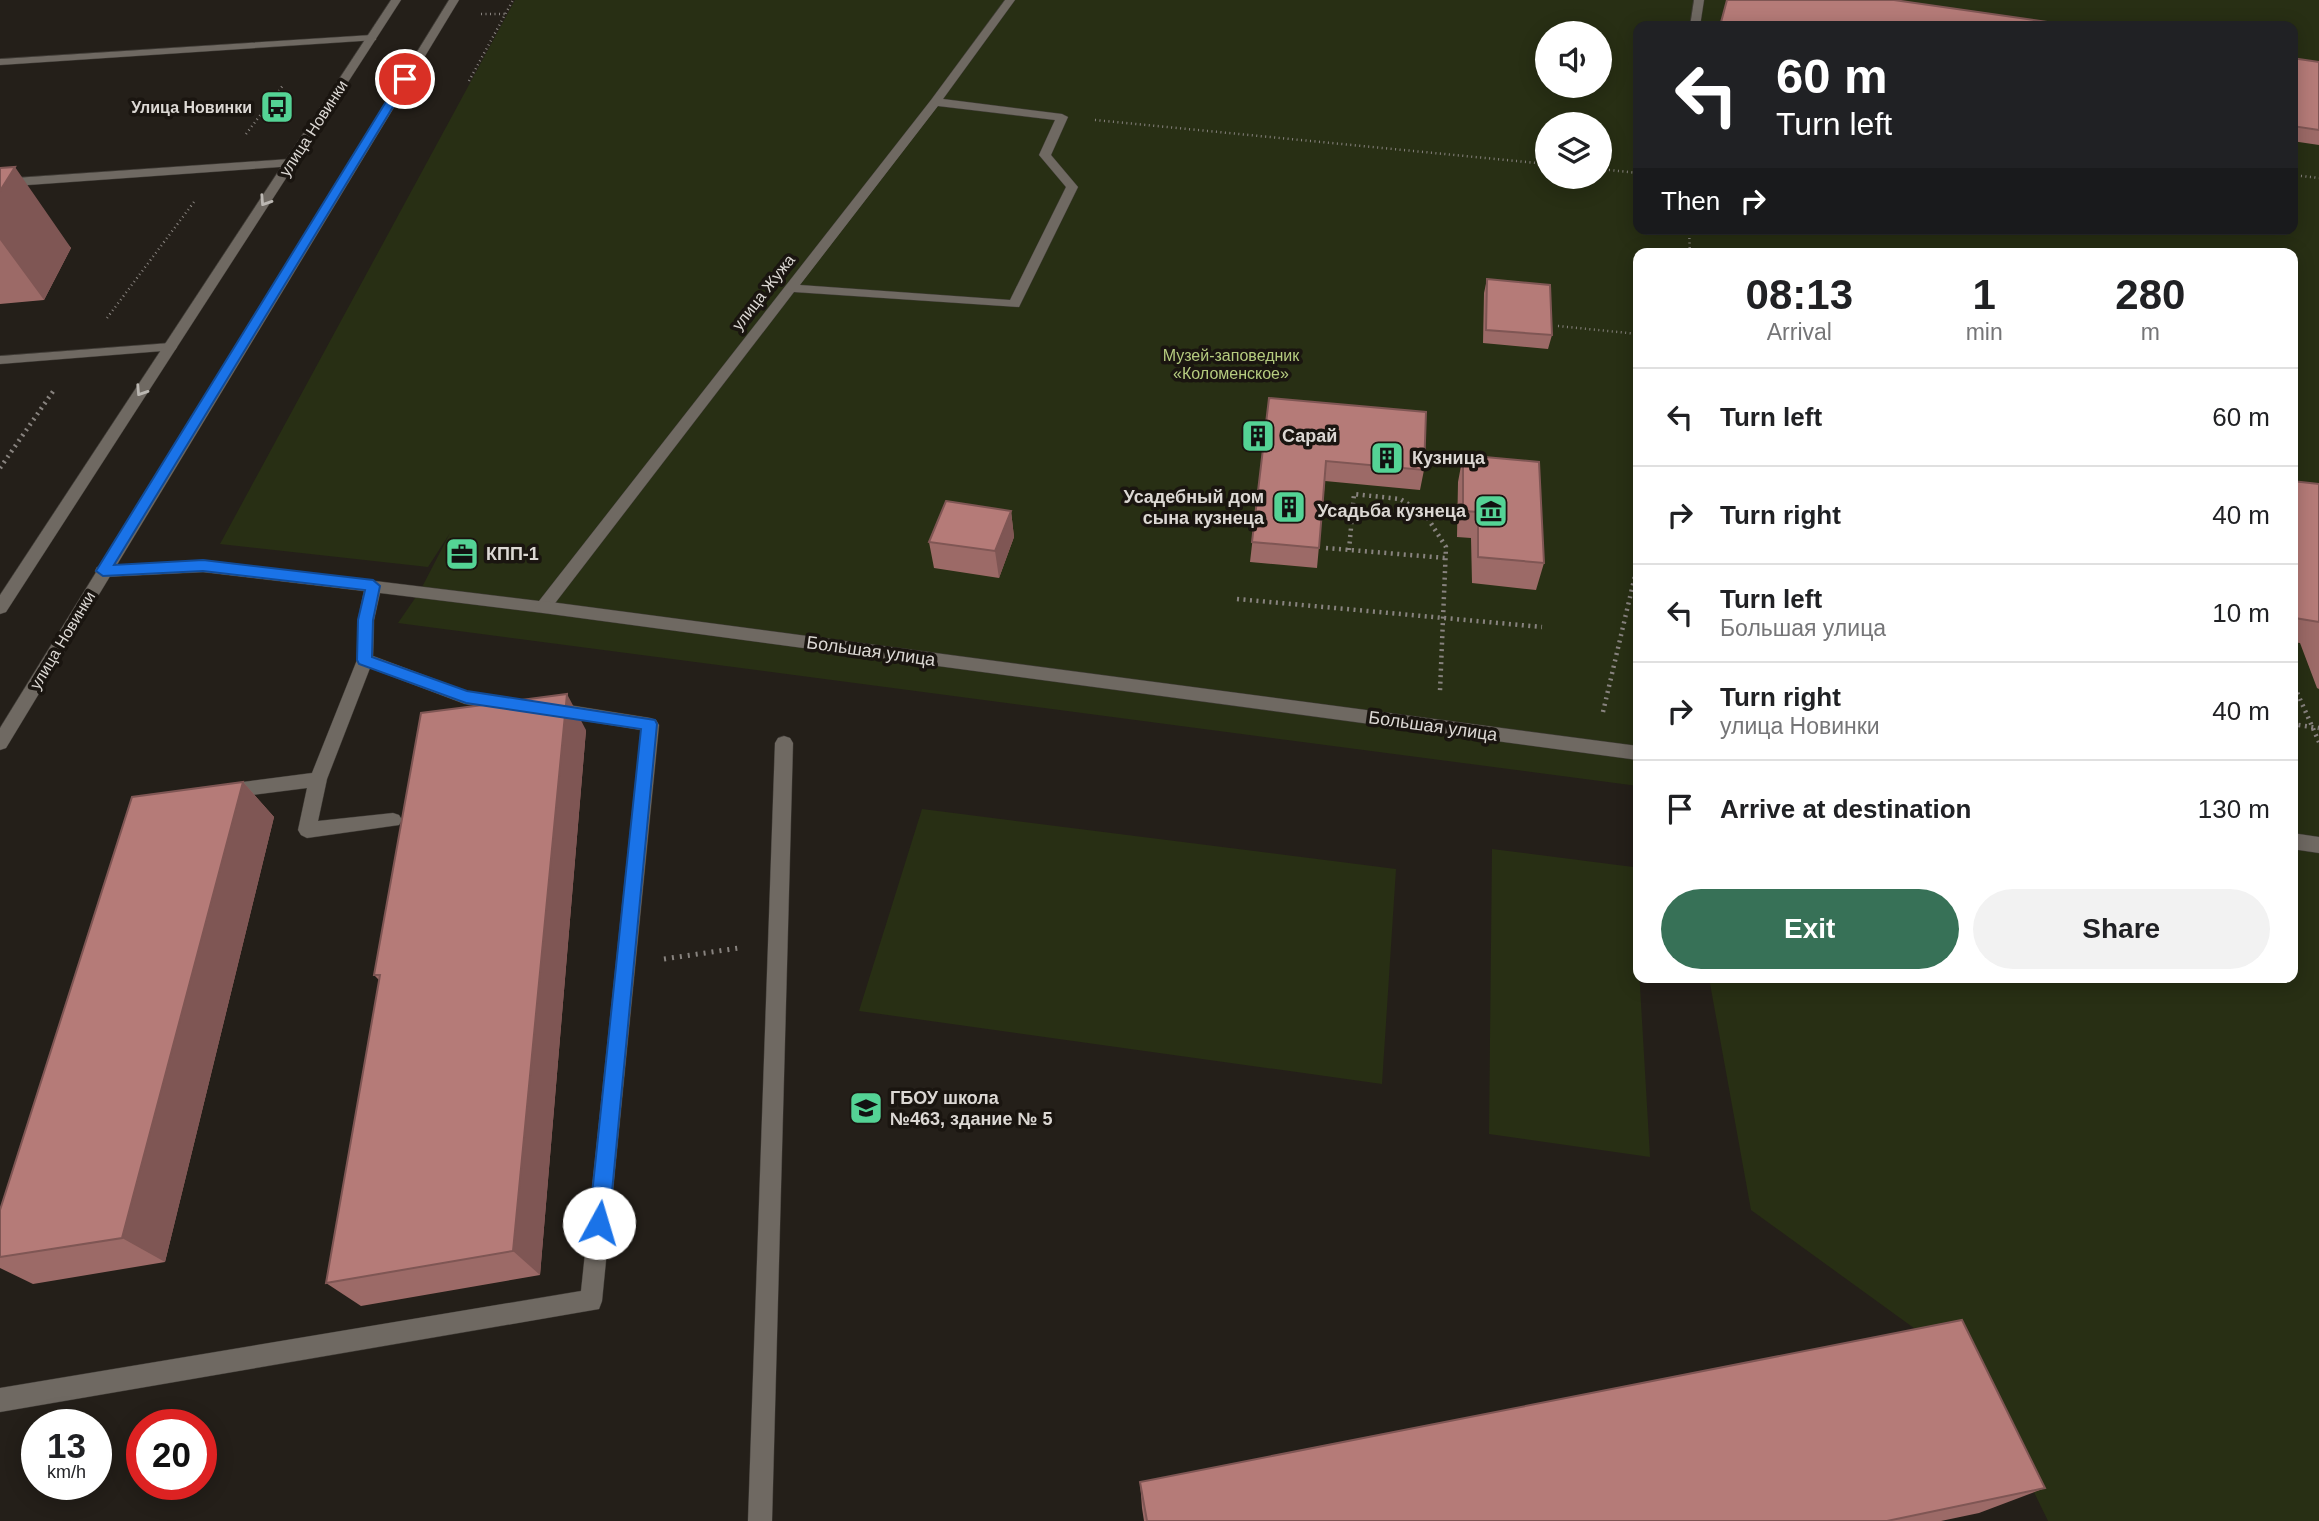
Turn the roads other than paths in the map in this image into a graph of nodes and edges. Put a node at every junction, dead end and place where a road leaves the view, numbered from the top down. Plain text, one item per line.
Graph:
1 (396, 0) edge
2 (454, 0) edge
3 (1010, 0) edge
4 (1699, 0) edge
5 (1696, 21) edge
6 (372, 38) junction
7 (0, 62) edge
8 (935, 102) junction
9 (290, 163) junction
10 (0, 183) edge
11 (788, 288) junction
12 (170, 347) junction
13 (0, 360) edge
14 (103, 571) junction
15 (373, 586) junction
16 (5, 592) edge
17 (543, 607) junction
18 (0, 608) edge
19 (365, 660) junction
20 (0, 743) edge
21 (784, 743) dead end
22 (1633, 752) edge
23 (318, 779) junction
24 (222, 791) edge
25 (393, 820) dead end
26 (2298, 842) edge
27 (2319, 845) edge
28 (0, 1400) edge
29 (761, 1521) edge

1 - 6 street, улица Новинки
2 - 14 street, улица Новинки
3 - 8 street, улица Жужа
4 - 5 street
6 - 7 street
6 - 9 street, улица Новинки
8 - 11 street, улица Жужа
8 - 11 street
9 - 10 street
9 -> 12 street, улица Новинки
11 - 17 street, улица Жужа
12 - 13 street
12 -> 16 street, улица Новинки
14 - 15 street, Большая улица
14 - 20 street, улица Новинки
15 - 17 street, Большая улица
15 - 19 street
16 - 18 street, улица Новинки
17 - 22 street, Большая улица
19 - 23 street
19 - 28 street
21 - 29 street
23 - 24 street
23 - 25 street
26 - 27 street

